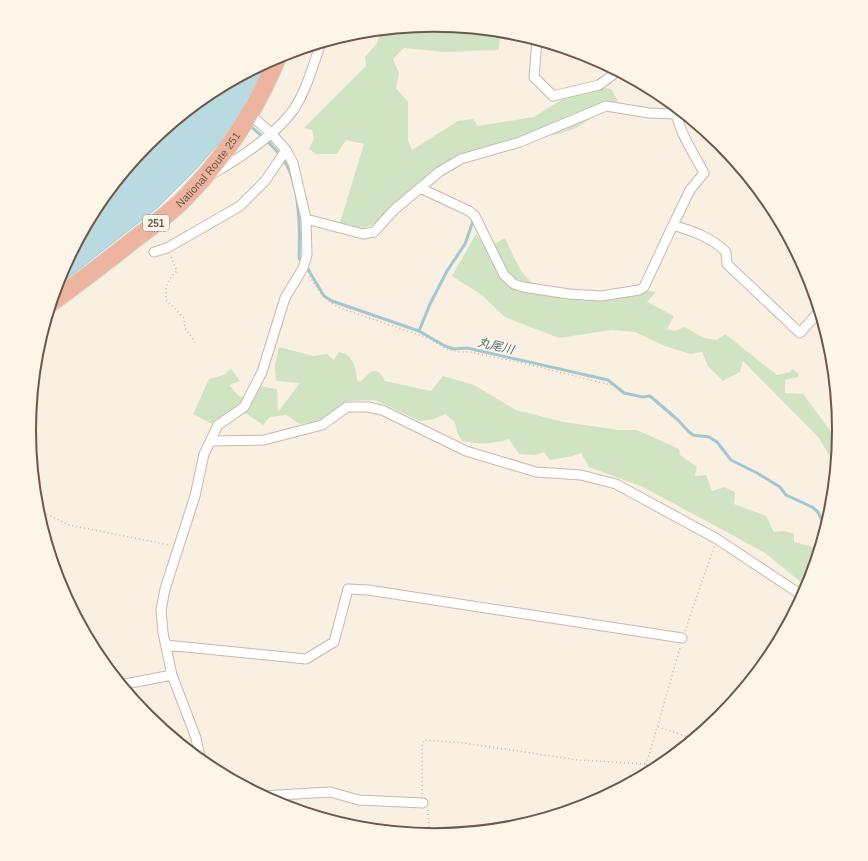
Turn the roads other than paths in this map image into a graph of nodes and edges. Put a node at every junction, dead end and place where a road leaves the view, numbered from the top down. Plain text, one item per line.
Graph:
1 (537, 46) edge
2 (319, 49) edge
3 (274, 66) edge
4 (613, 75) edge
5 (672, 110) edge
6 (676, 114) edge
7 (246, 119) junction
8 (266, 137) junction
9 (283, 154) junction
10 (202, 180) junction
11 (420, 188) junction
12 (306, 219) junction
13 (673, 225) junction
14 (154, 252) dead end
15 (59, 297) edge
16 (816, 318) edge
17 (211, 441) junction
18 (798, 592) edge
19 (682, 638) road end
20 (166, 645) junction
21 (172, 674) junction
22 (126, 684) edge
23 (199, 752) edge
24 (274, 795) edge
25 (423, 803) road end

1 - 4 street
2 - 8 street
3 - 7 highway, National Route 251 / 251
5 - 11 street
6 - 13 street
7 - 8 street
7 - 10 highway, National Route 251 / 251
8 - 9 street
8 - 10 street
9 - 12 street
9 - 14 street
10 - 15 highway, National Route 251 / 251
11 - 12 street
11 - 13 street
12 - 17 street
13 - 16 street
17 - 18 street
17 - 20 street
19 - 20 street
20 - 21 street
21 - 22 street
21 - 23 street
24 - 25 street

